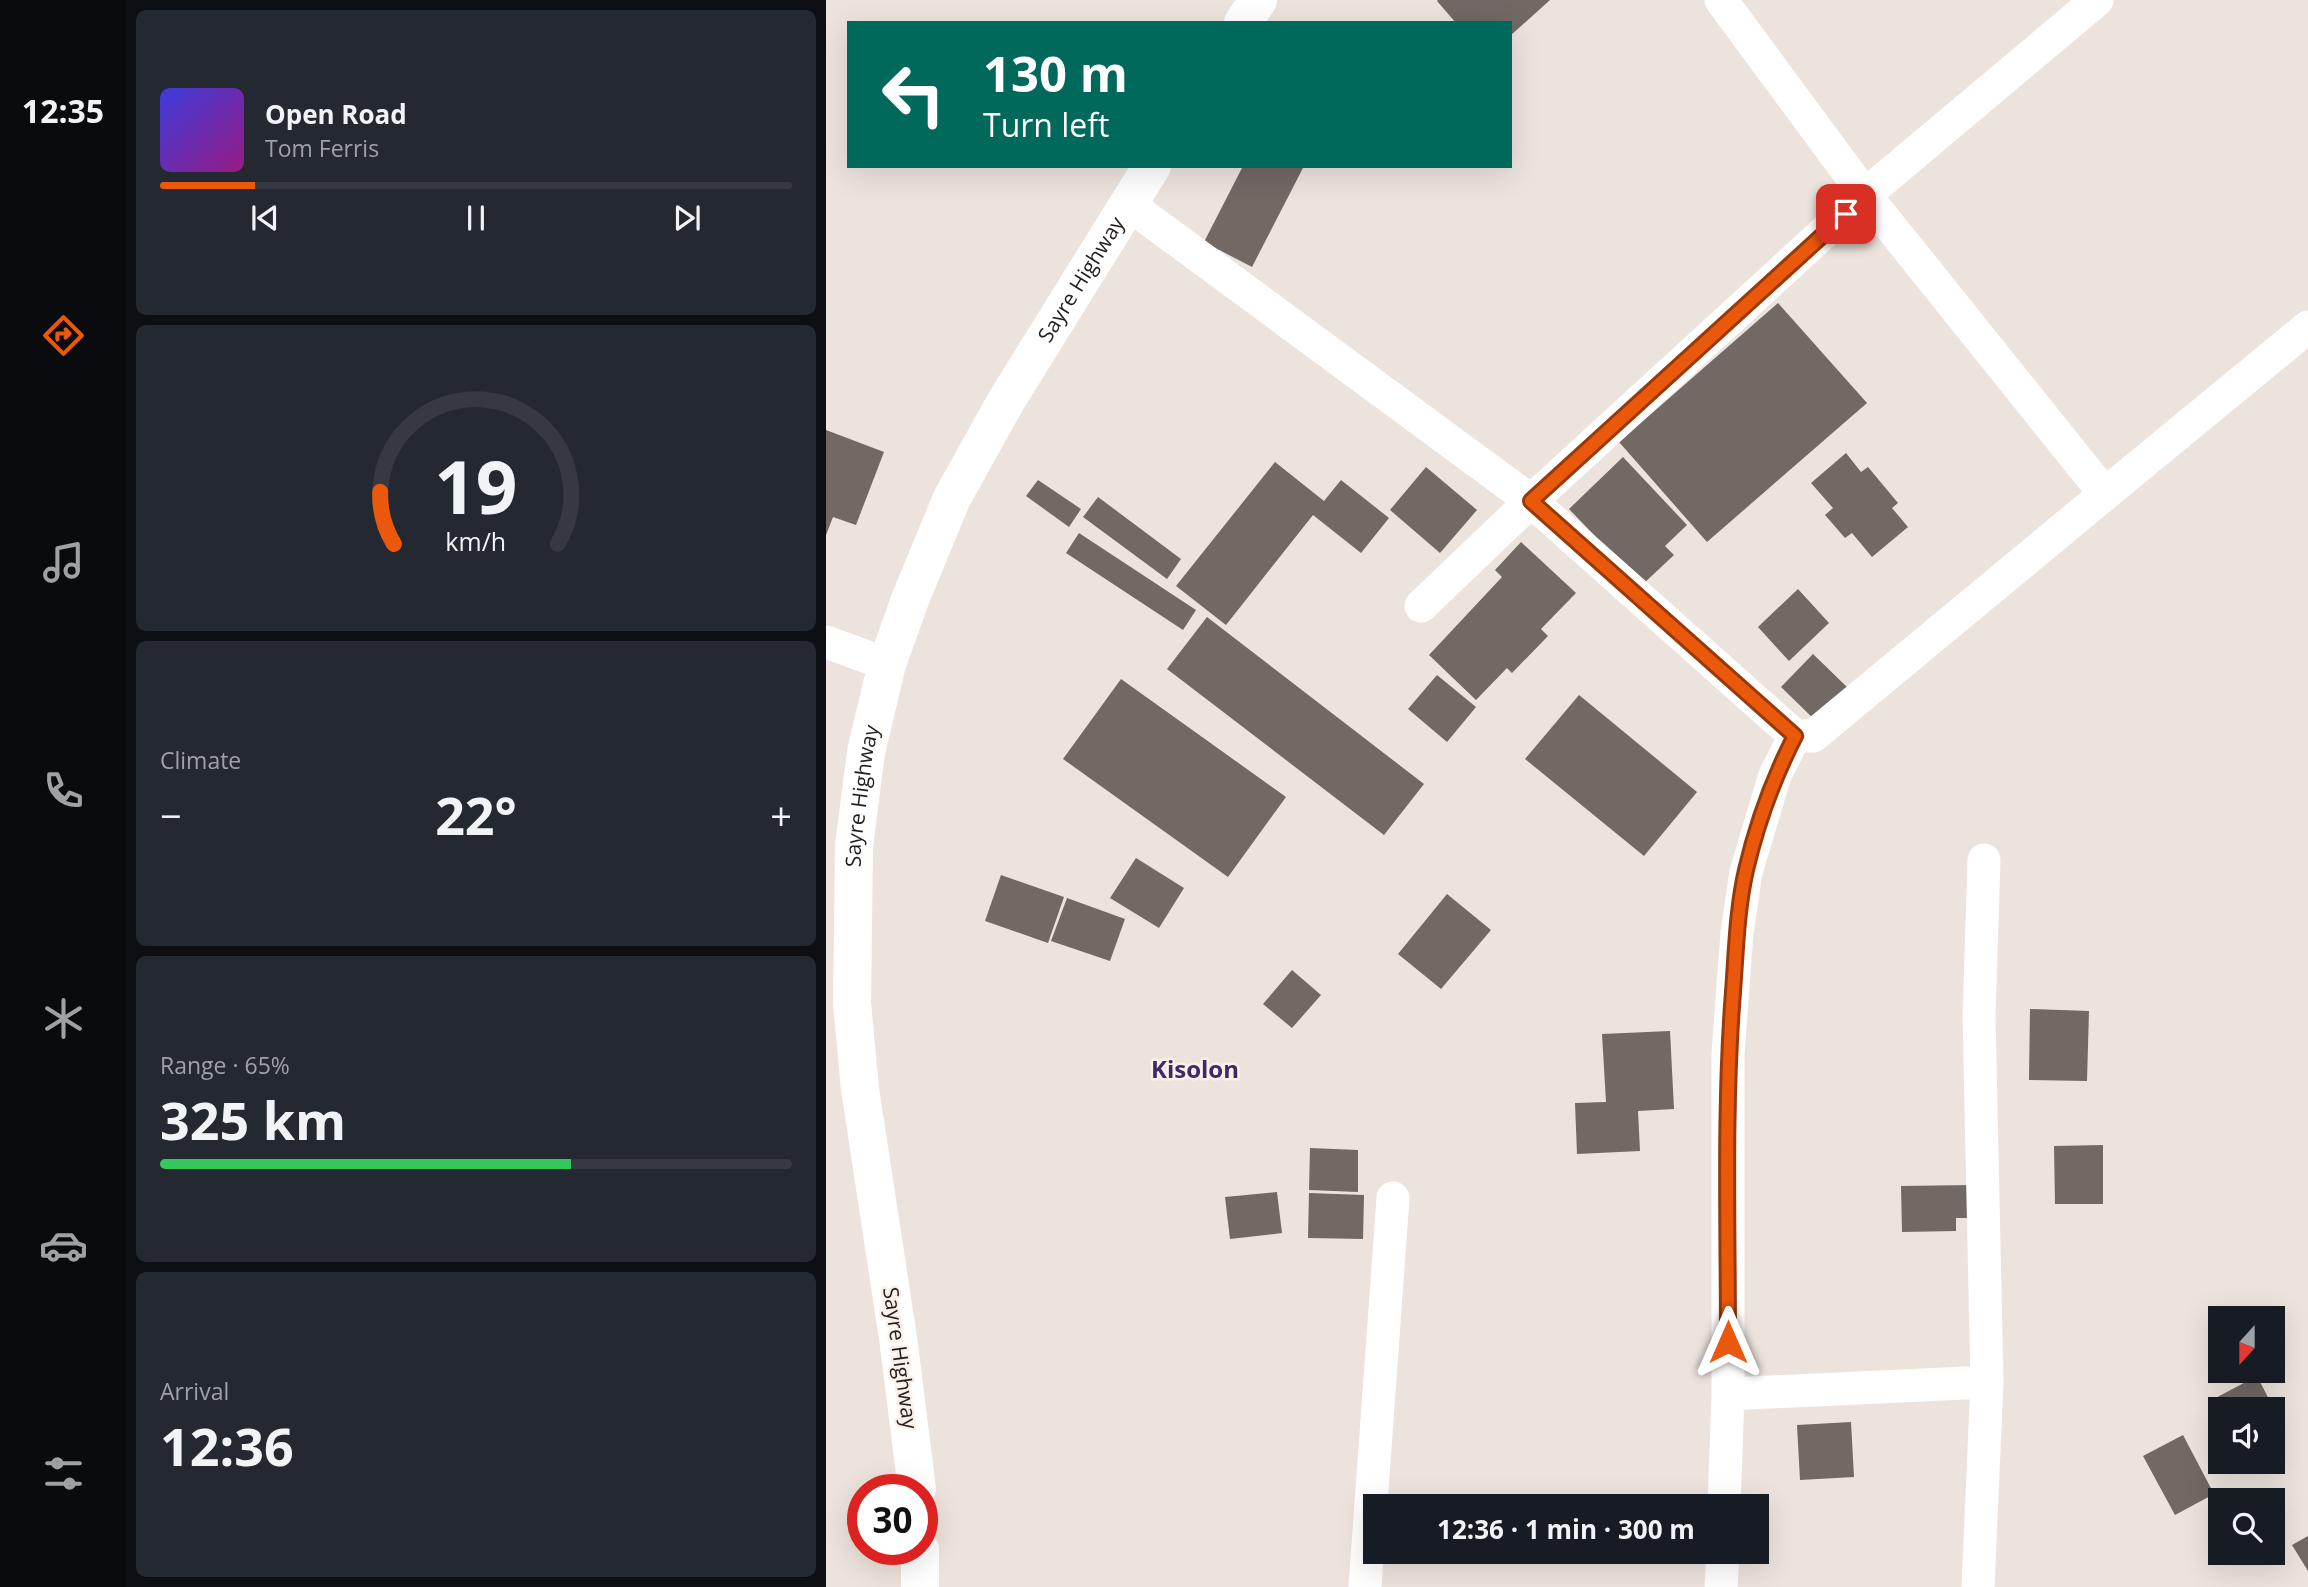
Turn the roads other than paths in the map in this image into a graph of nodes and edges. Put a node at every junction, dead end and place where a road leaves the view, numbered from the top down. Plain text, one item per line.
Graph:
1 (1258, 0) edge
2 (1721, 0) edge
3 (2097, 0) edge
4 (1244, 21) edge
5 (1151, 168) edge
6 (1865, 195) junction
7 (1128, 204) junction
8 (2308, 327) edge
9 (2105, 494) junction
10 (1531, 501) junction
11 (1421, 607) dead end
12 (826, 642) edge
13 (887, 664) junction
14 (1795, 736) junction
15 (1984, 860) dead end
16 (1393, 1198) dead end
17 (1987, 1382) junction
18 (1728, 1394) junction
19 (915, 1474) edge
20 (1724, 1494) edge
21 (1722, 1564) edge
22 (920, 1565) edge
23 (920, 1587) edge
24 (1366, 1587) edge
25 (1721, 1587) edge
26 (1978, 1587) edge

1 - 4 highway
2 - 6 street
3 - 6 street
5 - 7 highway, Sayre Highway
6 - 9 street
6 - 10 street
7 - 10 street
7 - 13 highway, Sayre Highway
8 - 9 street
9 - 14 street
10 - 11 street
10 - 14 street
12 - 13 street
13 - 19 highway, Sayre Highway
14 - 18 street
15 - 17 street
16 - 24 street
17 - 18 street
17 - 26 street
18 - 20 street
21 - 25 street
22 - 23 highway

